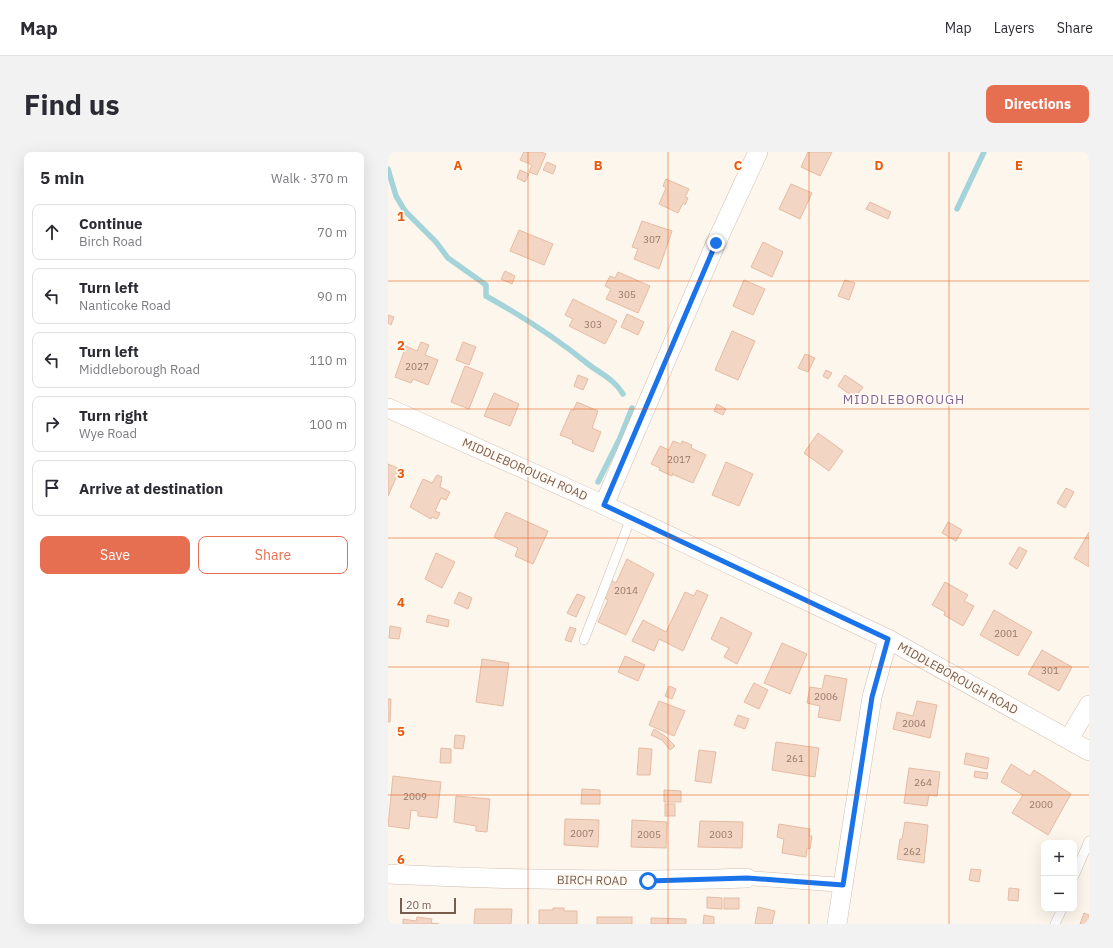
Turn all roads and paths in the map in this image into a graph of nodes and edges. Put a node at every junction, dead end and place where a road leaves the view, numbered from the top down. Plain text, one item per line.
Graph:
1 (758, 152) edge
2 (388, 408) edge
3 (604, 505) junction
4 (631, 518) junction
5 (888, 639) junction
6 (584, 640) dead end
7 (1089, 705) edge
8 (1069, 740) junction
9 (1089, 751) edge
10 (1089, 841) edge
11 (1077, 869) edge
12 (388, 874) edge
13 (747, 878) joint
14 (843, 885) junction
15 (1061, 912) edge
16 (837, 924) edge
17 (1055, 924) edge

1 - 3 street
2 - 3 street, MIDDLEBOROUGH ROAD
3 - 4 street, MIDDLEBOROUGH ROAD
4 - 5 street, MIDDLEBOROUGH ROAD
4 - 6 lane
5 - 8 street, MIDDLEBOROUGH ROAD
5 - 14 street
7 - 8 street
8 - 9 street, MIDDLEBOROUGH ROAD
10 - 11 lane
12 - 13 street, BIRCH ROAD
13 - 14 street, BIRCH ROAD
14 - 16 street
15 - 17 lane

